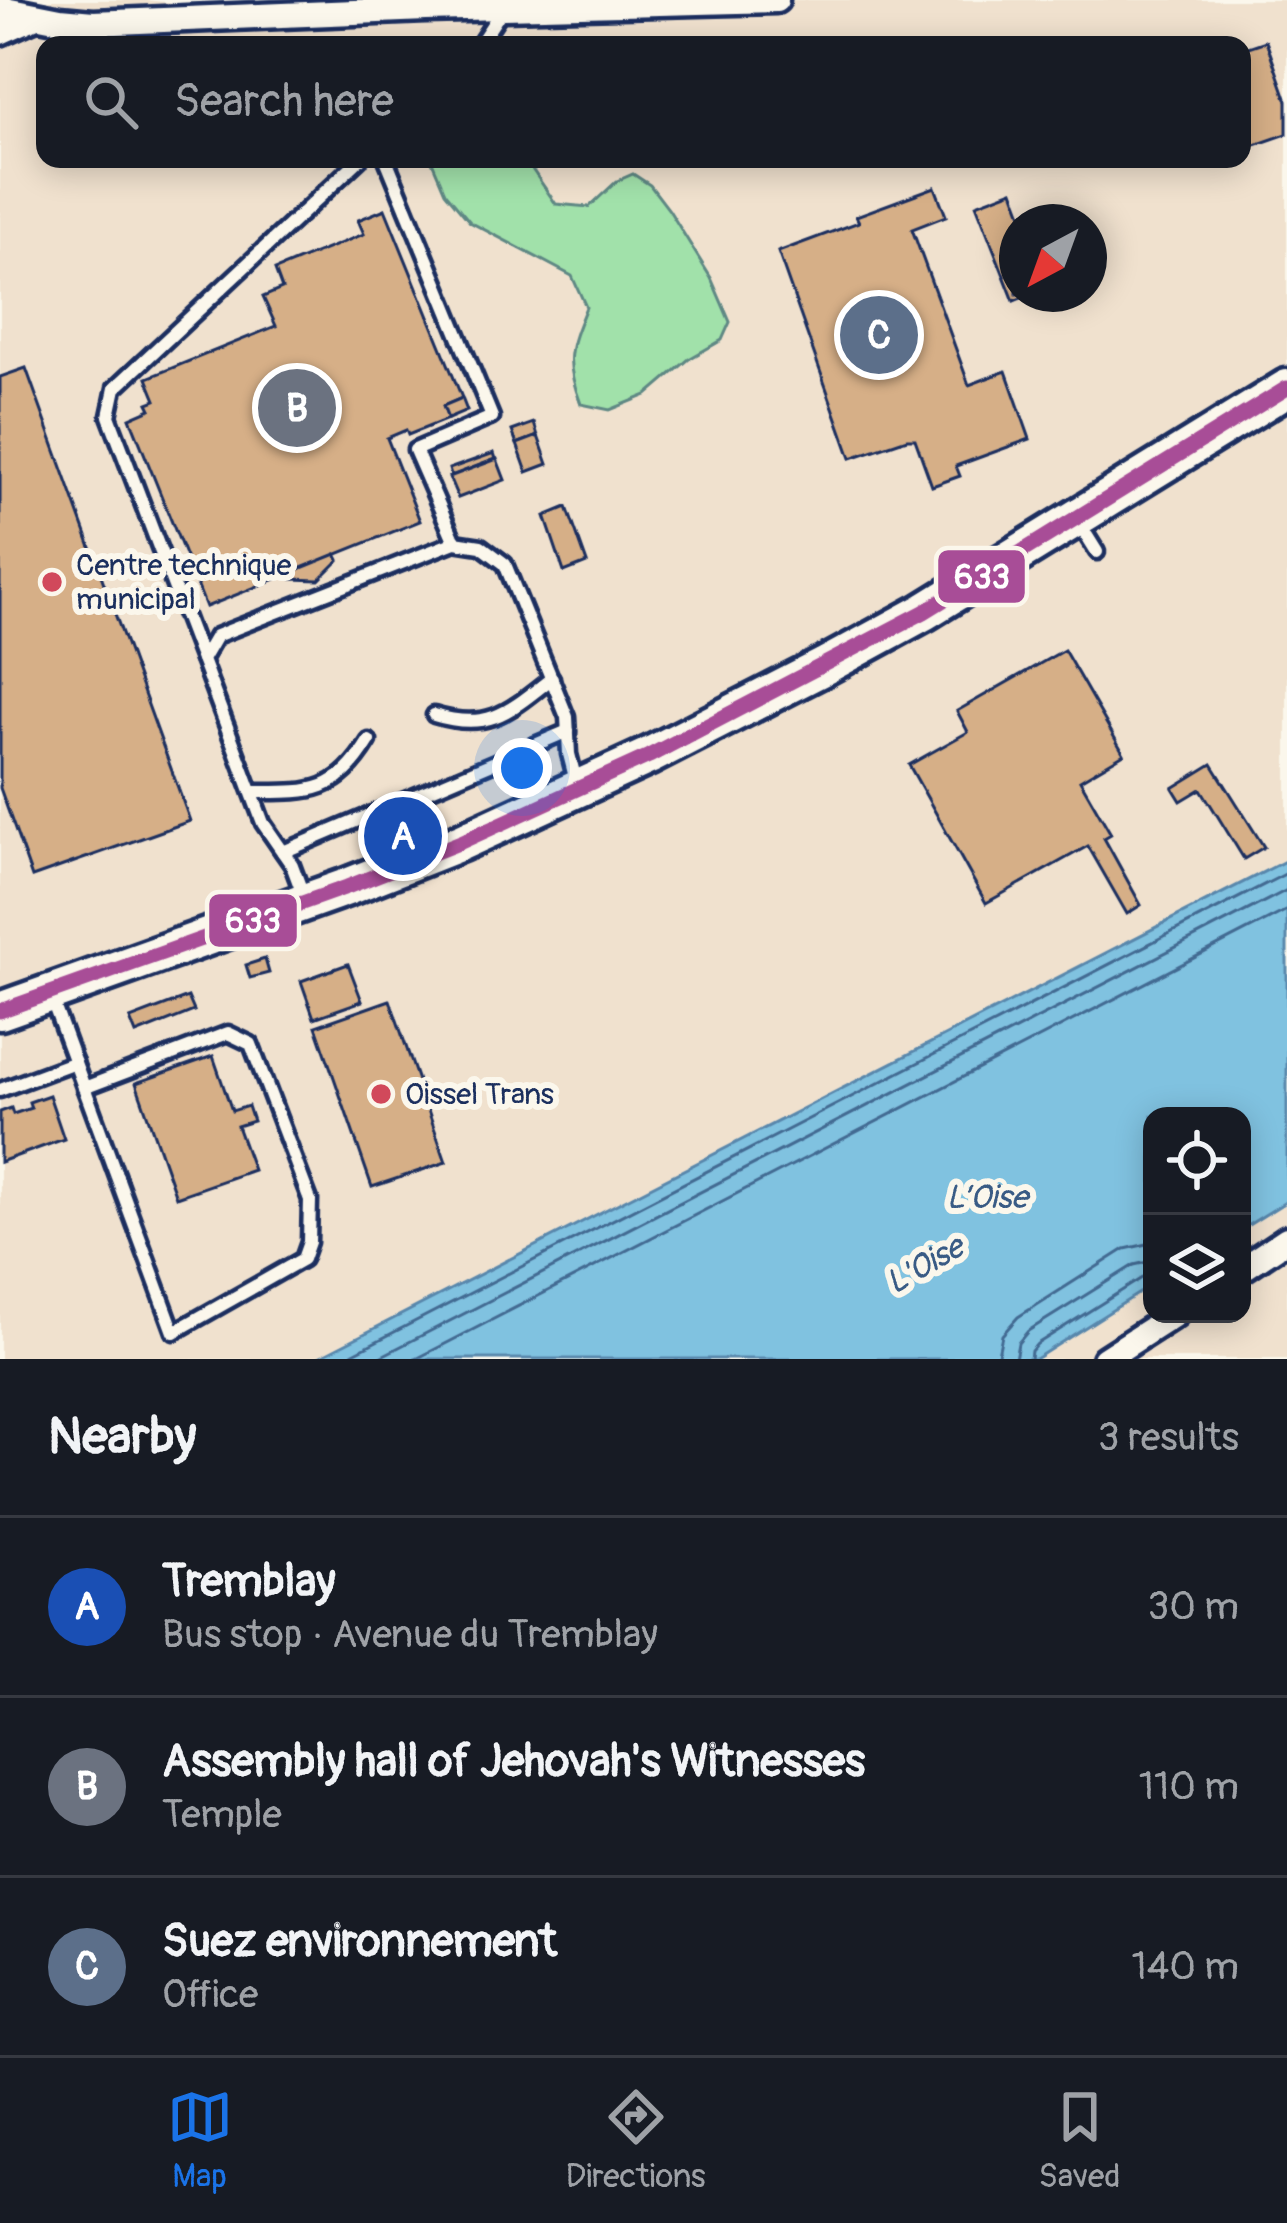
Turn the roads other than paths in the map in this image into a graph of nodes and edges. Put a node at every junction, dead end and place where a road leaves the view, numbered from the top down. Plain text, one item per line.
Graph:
1 (776, 0) edge
2 (504, 7) junction
3 (0, 8) edge
4 (36, 16) junction
5 (0, 32) edge
6 (485, 36) edge
7 (350, 168) edge
8 (390, 168) edge
9 (1287, 388) edge
10 (1076, 518) junction
11 (454, 542) junction
12 (1096, 552) dead end
13 (202, 660) junction
14 (552, 678) junction
15 (434, 715) dead end
16 (568, 731) junction
17 (369, 741) dead end
18 (578, 789) junction
19 (252, 792) junction
20 (283, 852) junction
21 (306, 902) junction
22 (49, 993) junction
23 (0, 1011) edge
24 (75, 1062) junction
25 (84, 1088) junction
26 (0, 1090) edge
27 (1287, 1239) edge
28 (1251, 1263) edge
29 (1161, 1323) edge
30 (1105, 1359) edge

1 - 2 street
2 - 4 street
2 - 6 lane
3 - 4 street
4 - 5 street
7 - 13 lane
8 - 11 lane
9 - 10 main road
10 - 12 lane
10 - 18 main road
11 - 13 lane
11 - 14 lane
13 - 19 lane
14 - 15 lane
14 - 16 lane
16 - 18 lane
16 - 20 lane
17 - 19 lane
18 - 21 main road
19 - 20 lane
20 - 21 lane
21 - 22 main road
22 - 23 main road
22 - 24 lane
24 - 25 lane
24 - 26 lane
25 - 25 lane
27 - 28 street
29 - 30 street

